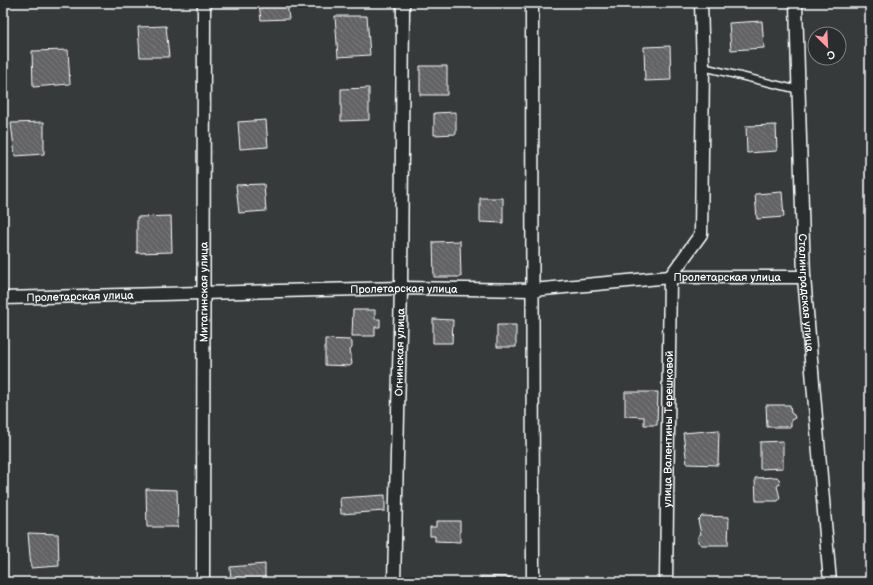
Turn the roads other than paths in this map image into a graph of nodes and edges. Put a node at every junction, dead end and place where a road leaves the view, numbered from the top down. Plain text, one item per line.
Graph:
1 (204, 3) edge
2 (403, 3) edge
3 (532, 3) edge
4 (701, 3) edge
5 (796, 3) edge
6 (703, 67) junction
7 (799, 90) junction
8 (670, 277) junction
9 (804, 277) junction
10 (401, 288) junction
11 (533, 290) junction
12 (204, 293) junction
13 (3, 298) edge
14 (203, 582) edge
15 (394, 582) edge
16 (533, 582) edge
17 (666, 582) edge
18 (830, 582) edge

1 - 12 street, Митагинская улица
2 - 10 street, Огнинская улица
3 - 11 street
4 - 6 street
5 - 7 street, Сталинградская улица
6 - 7 lane
6 - 8 street
7 - 9 street, Сталинградская улица
8 - 9 street, Пролетарская улица
8 - 11 street, Пролетарская улица
8 - 17 street, улица Валентины Терешковой
9 - 18 street, Сталинградская улица
10 - 11 street, Пролетарская улица
10 - 12 street, Пролетарская улица
10 - 15 street, Огнинская улица
11 - 16 street
12 - 13 street, Пролетарская улица
12 - 14 street, Митагинская улица

